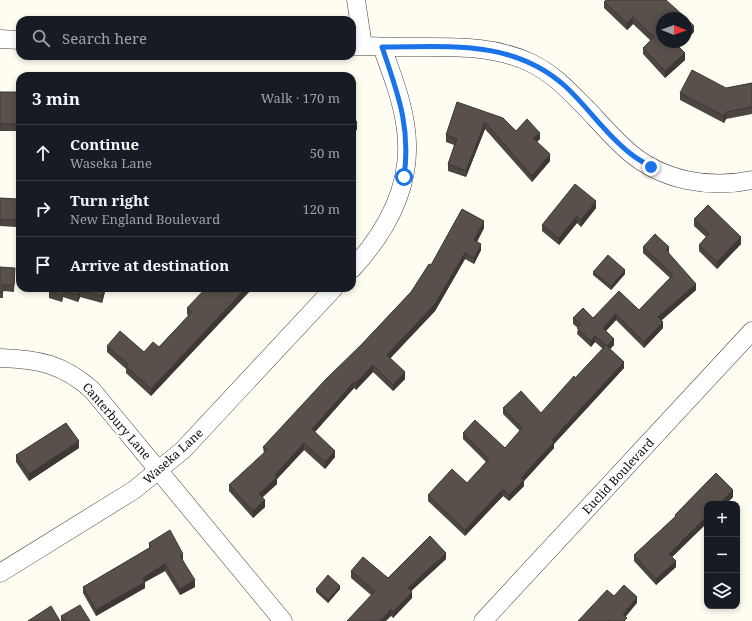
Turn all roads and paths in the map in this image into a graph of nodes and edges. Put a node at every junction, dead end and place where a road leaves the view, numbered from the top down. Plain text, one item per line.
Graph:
1 (356, 0) edge
2 (0, 39) edge
3 (16, 40) edge
4 (358, 46) edge
5 (382, 47) junction
6 (752, 180) edge
7 (356, 264) edge
8 (330, 292) edge
9 (752, 331) edge
10 (0, 358) edge
11 (159, 470) junction
12 (0, 573) edge
13 (283, 621) edge
14 (483, 621) edge

1 - 4 street
2 - 3 street
4 - 5 street
5 - 6 street
5 - 7 street
8 - 11 street, Waseka Lane
9 - 14 street, Euclid Boulevard
10 - 11 street, Canterbury Lane
11 - 12 street, Waseka Lane
11 - 13 street, Canterbury Lane

